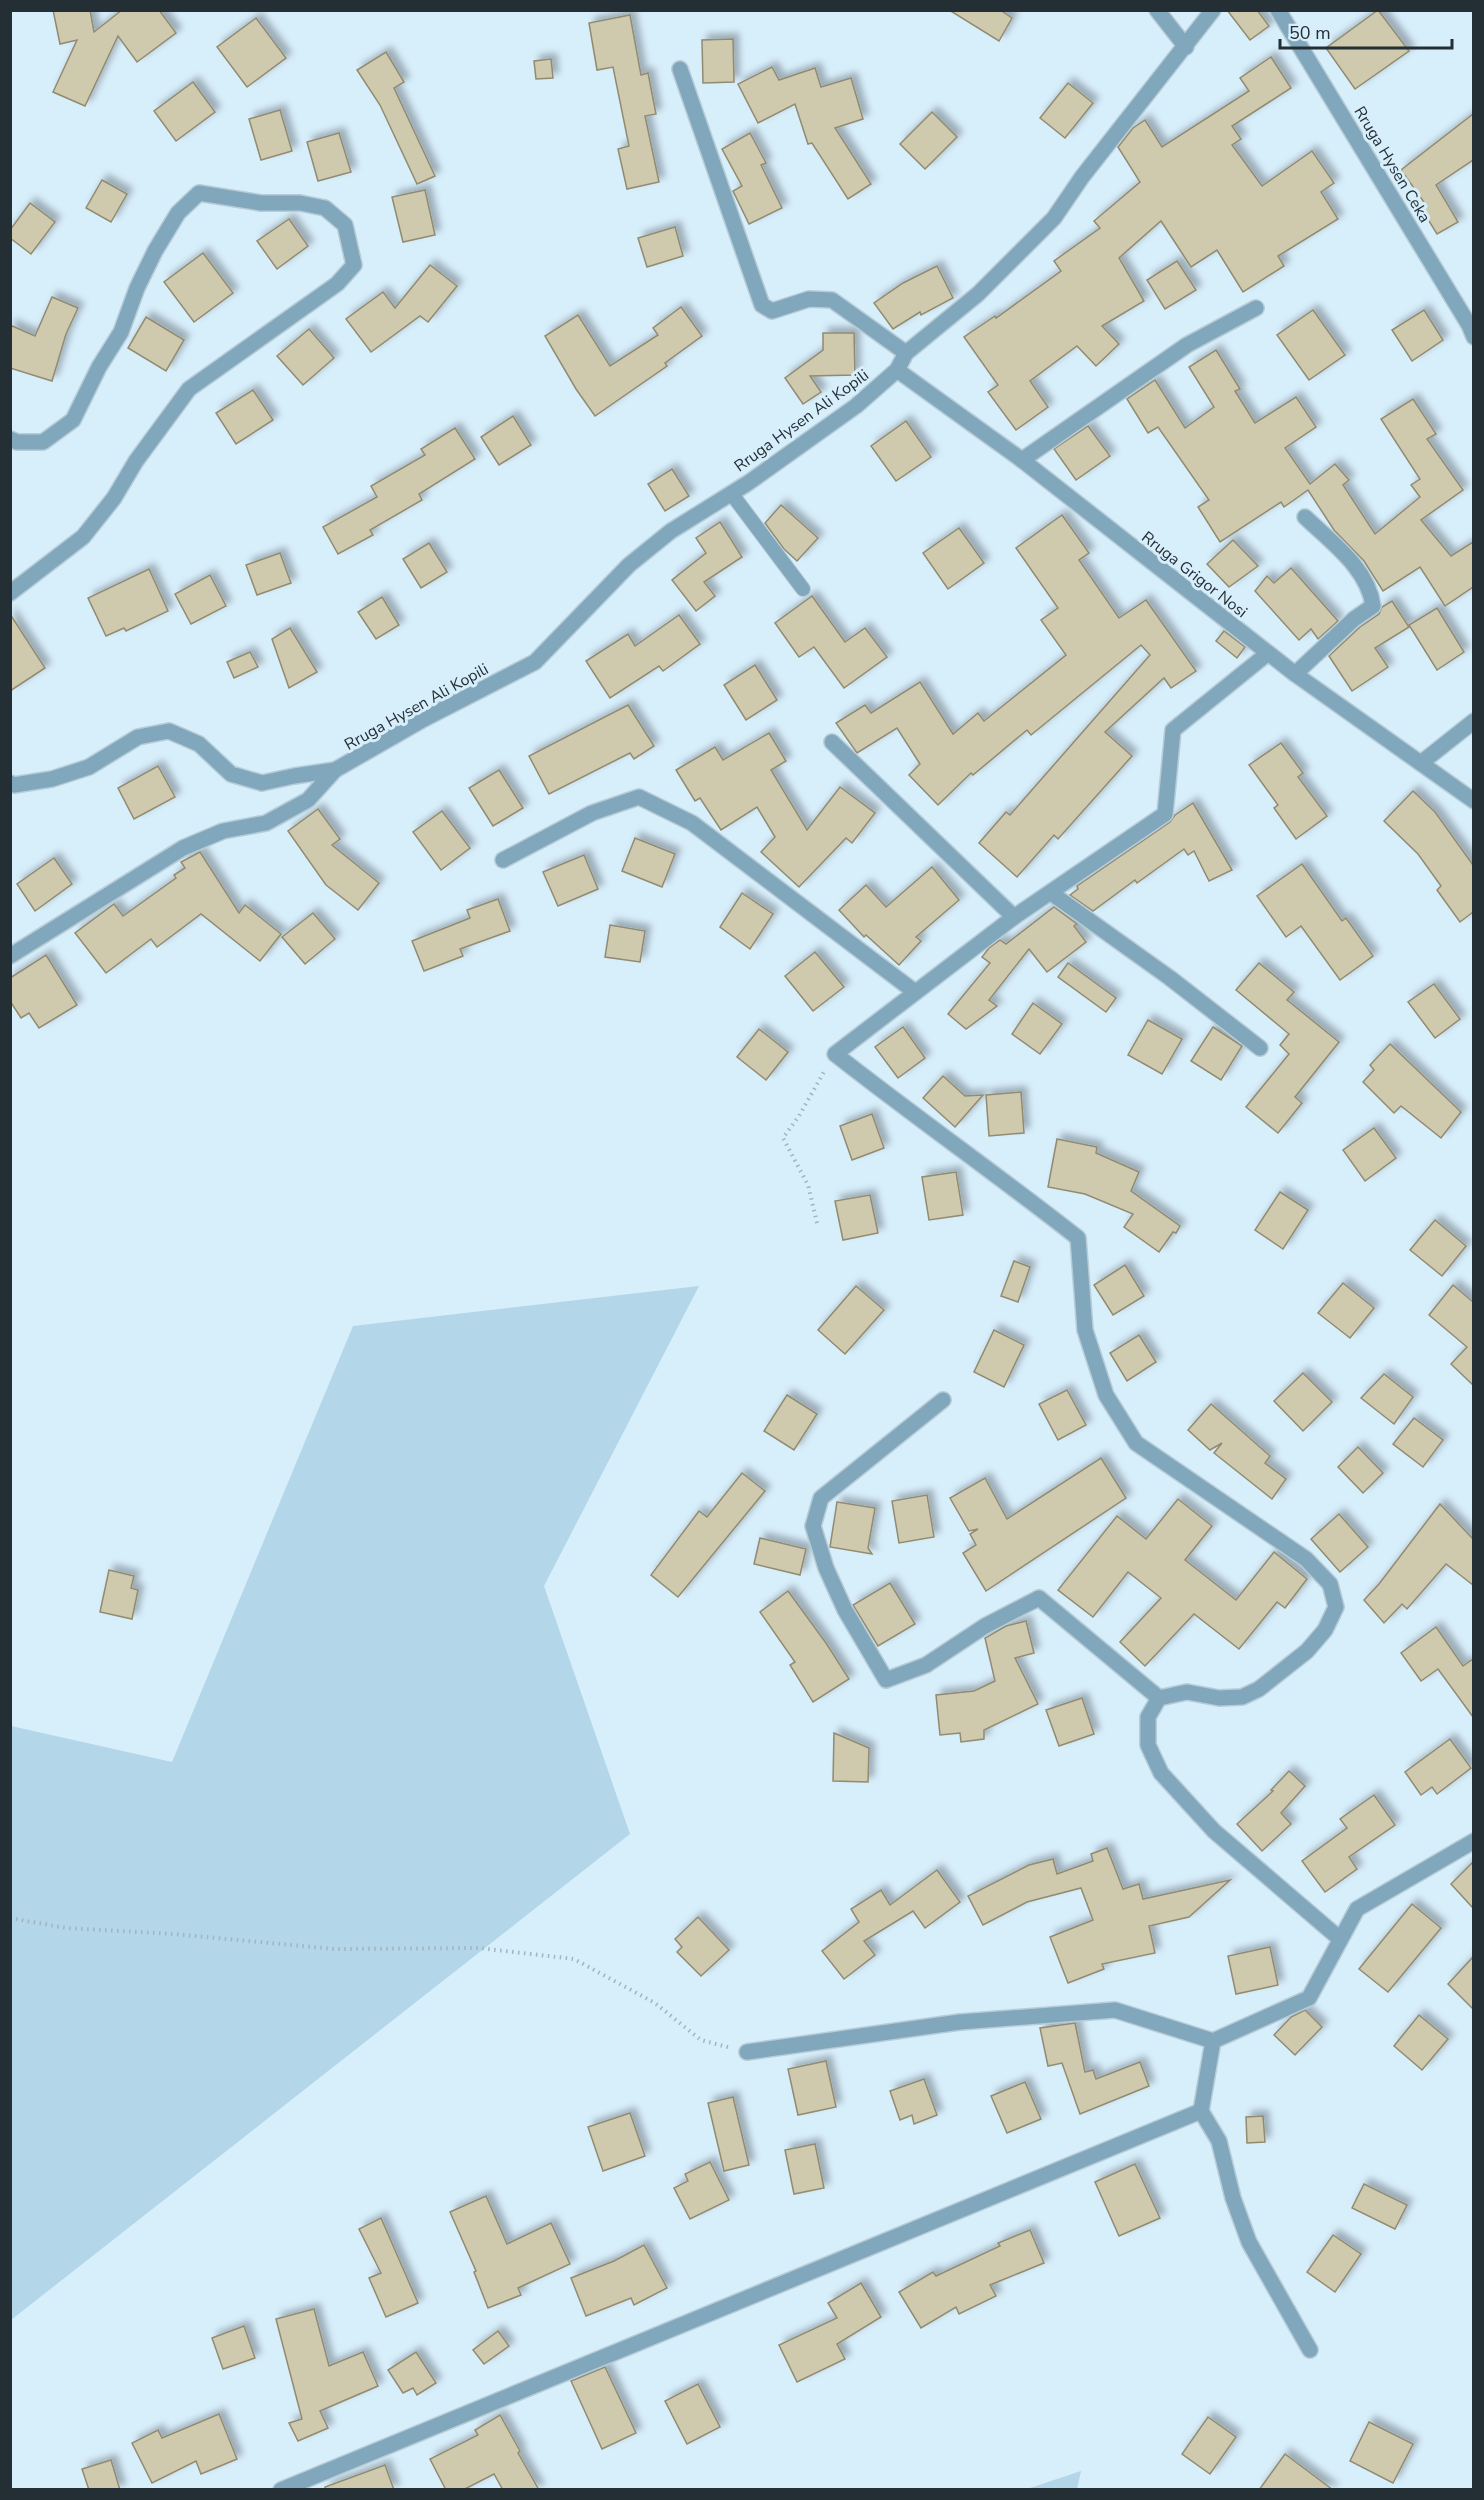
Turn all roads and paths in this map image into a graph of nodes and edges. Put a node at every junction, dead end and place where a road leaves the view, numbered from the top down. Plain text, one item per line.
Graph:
1 (1157, 10) edge
2 (1213, 10) edge
3 (1278, 10) edge
4 (1186, 47) junction
5 (680, 69) dead end
6 (1256, 308) dead end
7 (1472, 328) edge
8 (906, 352) junction
9 (897, 370) junction
10 (10, 439) edge
11 (1022, 460) junction
12 (731, 493) junction
13 (1305, 517) dead end
14 (803, 589) dead end
15 (10, 593) edge
16 (1267, 654) junction
17 (1294, 674) junction
18 (1473, 721) edge
19 (832, 742) dead end
20 (1421, 763) junction
21 (335, 771) junction
22 (10, 783) edge
23 (1473, 801) edge
24 (503, 860) dead end
25 (1051, 893) junction
26 (1014, 917) junction
27 (10, 956) edge
28 (915, 992) junction
29 (1260, 1048) dead end
30 (835, 1054) junction
31 (817, 1223) dead end
32 (943, 1400) dead end
33 (1159, 1698) junction
34 (1473, 1841) edge
35 (10, 1918) edge
36 (1340, 1939) junction
37 (1214, 2041) junction
38 (747, 2052) joint
39 (1201, 2111) junction
40 (1310, 2350) dead end
41 (281, 2490) edge

1 - 4 street
2 - 4 street, Rruga Hysen Ali Kopili
3 - 7 street, Rruga Hysen Ceka
4 - 8 street, Rruga Hysen Ali Kopili
5 - 8 street
6 - 11 street
8 - 9 street, Rruga Hysen Ali Kopili
9 - 11 street, Rruga Grigor Nosi
9 - 12 street, Rruga Hysen Ali Kopili
10 - 15 street
11 - 16 street, Rruga Grigor Nosi
12 - 14 lane
12 - 21 street, Rruga Hysen Ali Kopili
13 - 17 street
16 - 17 street, Rruga Grigor Nosi
16 - 25 street
17 - 20 street, Rruga Grigor Nosi
18 - 20 street
19 - 26 street
20 - 23 street, Rruga Grigor Nosi
21 - 22 street
21 - 27 street
24 - 28 street
25 - 26 street
25 - 29 street
26 - 28 street
28 - 30 street
30 - 31 path
30 - 33 street
32 - 33 street
33 - 36 street
34 - 36 street
35 - 38 path
36 - 37 street
37 - 38 street
37 - 39 street
39 - 40 street
39 - 41 street

